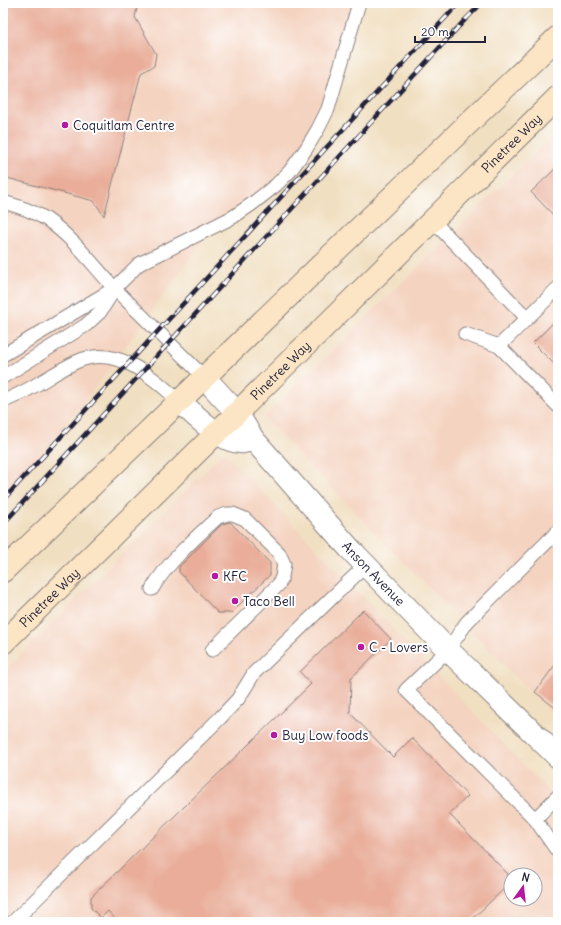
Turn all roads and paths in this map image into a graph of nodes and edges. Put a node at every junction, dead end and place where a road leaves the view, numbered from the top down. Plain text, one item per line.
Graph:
1 (359, 3) edge
2 (558, 37) edge
3 (558, 97) edge
4 (3, 202) edge
5 (432, 220) junction
6 (115, 288) junction
7 (558, 288) edge
8 (527, 318) junction
9 (465, 334) dead end
10 (499, 346) junction
11 (3, 355) edge
12 (3, 377) edge
13 (204, 377) junction
14 (3, 401) edge
15 (179, 401) junction
16 (558, 406) edge
17 (237, 413) junction
18 (217, 433) junction
19 (252, 439) junction
20 (558, 531) edge
21 (366, 565) junction
22 (3, 571) edge
23 (152, 589) dead end
24 (3, 643) edge
25 (212, 650) dead end
26 (448, 650) junction
27 (558, 757) edge
28 (558, 796) edge
29 (535, 819) junction
30 (558, 852) edge
31 (13, 922) edge

1 - 6 lane
2 - 13 main road
3 - 5 main road, Pinetree Way
4 - 6 lane
5 - 8 lane
5 - 17 main road, Pinetree Way
6 - 11 lane
6 - 12 lane
6 - 13 lane
7 - 8 lane
8 - 10 lane
9 - 10 lane
10 - 16 lane
13 - 15 main road
13 - 17 street, Anson Avenue
14 - 15 lane
15 - 18 street
15 - 22 main road
17 - 18 main road, Pinetree Way
17 - 19 street, Anson Avenue
18 - 19 street
18 - 24 main road, Pinetree Way
19 - 21 street, Anson Avenue
20 - 26 lane
21 - 26 street, Anson Avenue
21 - 31 lane
23 - 25 lane
26 - 27 street, Anson Avenue
26 - 29 lane
28 - 29 lane
29 - 30 lane

